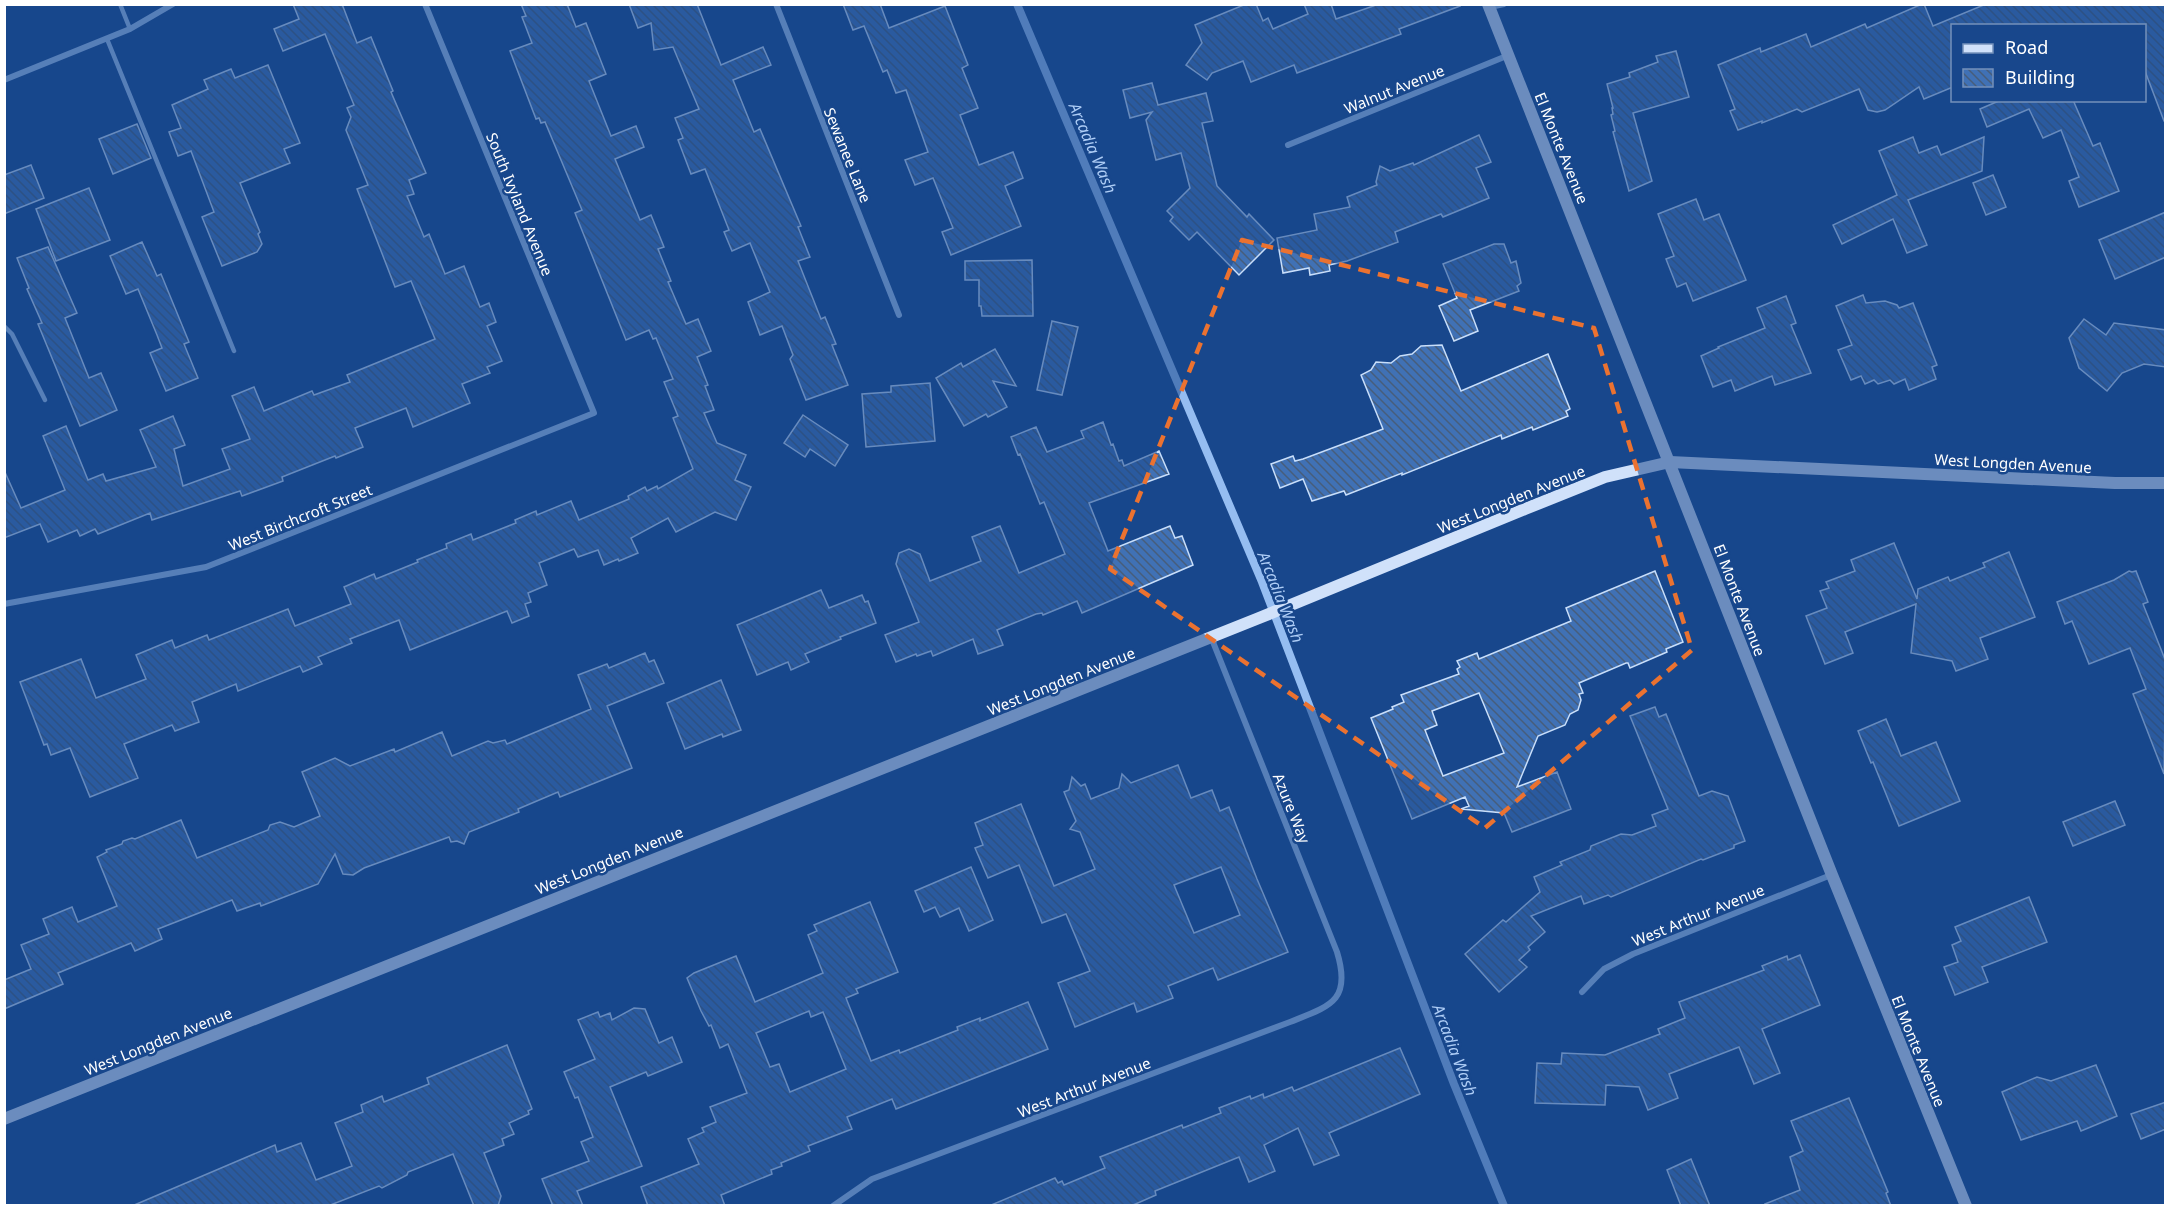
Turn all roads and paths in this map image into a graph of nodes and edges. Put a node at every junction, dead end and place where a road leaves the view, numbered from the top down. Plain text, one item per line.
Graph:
1 (120, 4) edge
2 (173, 4) edge
3 (425, 4) edge
4 (776, 4) edge
5 (1504, 4) edge
6 (1488, 6) edge
7 (130, 29) junction
8 (107, 39) junction
9 (1509, 55) junction
10 (4, 80) edge
11 (1288, 145) dead end
12 (899, 315) dead end
13 (4, 326) edge
14 (234, 351) dead end
15 (45, 400) dead end
16 (594, 413) joint
17 (1670, 462) junction
18 (2166, 483) edge
19 (4, 604) edge
20 (1211, 637) junction
21 (1832, 875) junction
22 (1341, 989) joint
23 (1582, 992) dead end
24 (4, 1119) edge
25 (833, 1206) edge
26 (1966, 1206) edge

1 - 7 lane
2 - 7 street
3 - 16 street, South Ivyland Avenue
4 - 12 street, Sewanee Lane
5 - 6 street
6 - 9 street, El Monte Avenue
7 - 8 street
8 - 10 street
8 - 14 lane
9 - 11 street, Walnut Avenue
9 - 17 street, El Monte Avenue
13 - 15 lane
16 - 19 street, West Birchcroft Street
17 - 18 street, West Longden Avenue
17 - 20 street, West Longden Avenue
17 - 21 street, El Monte Avenue
20 - 22 street, Azure Way
20 - 24 street, West Longden Avenue
21 - 23 street, West Arthur Avenue
21 - 26 street, El Monte Avenue
22 - 25 street, West Arthur Avenue

